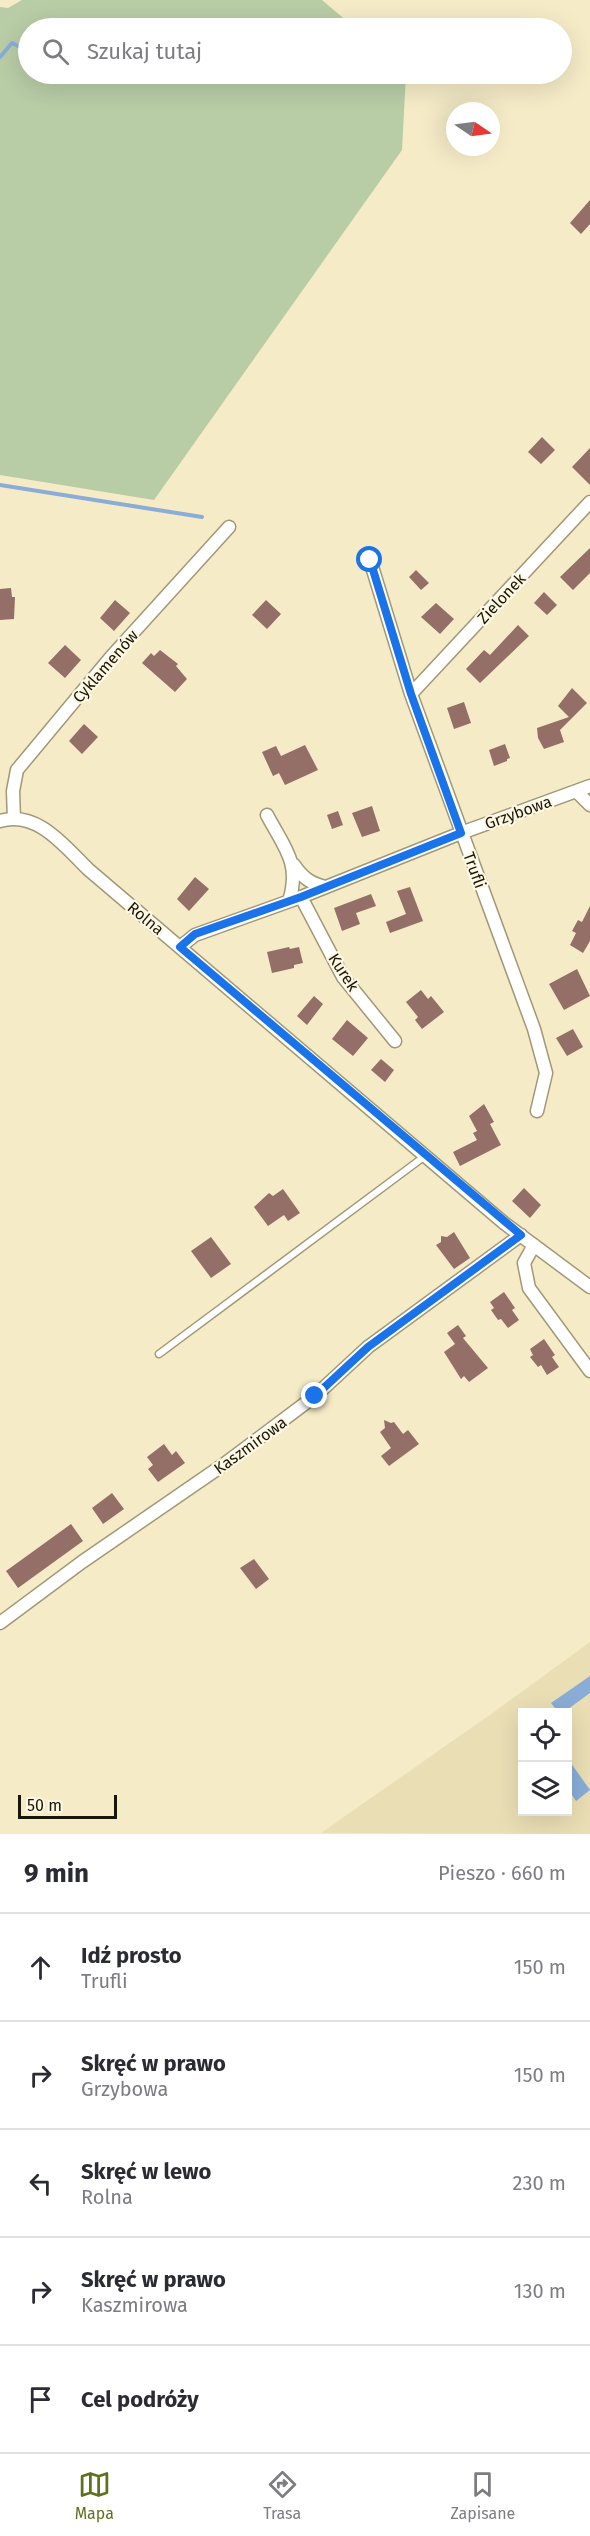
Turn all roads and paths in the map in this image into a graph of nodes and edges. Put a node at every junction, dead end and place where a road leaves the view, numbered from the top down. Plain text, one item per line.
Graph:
1 (590, 502) edge
2 (229, 527) dead end
3 (370, 560) dead end
4 (411, 694) junction
5 (590, 786) edge
6 (576, 791) junction
7 (590, 805) edge
8 (267, 814) dead end
9 (14, 819) junction
10 (0, 821) edge
11 (461, 833) junction
12 (294, 865) junction
13 (325, 887) junction
14 (295, 899) junction
15 (180, 947) junction
16 (395, 1041) dead end
17 (537, 1111) dead end
18 (425, 1155) junction
19 (521, 1235) junction
20 (534, 1245) junction
21 (590, 1287) edge
22 (159, 1354) dead end
23 (590, 1371) edge
24 (0, 1623) edge

1 - 4 street, Zielonek
2 - 9 street, Cyklamenów
3 - 4 street, Trufli
4 - 11 street, Trufli
5 - 6 street, Grzybowa
6 - 7 street
6 - 11 street, Grzybowa
8 - 12 street
9 - 10 street, Rolna
9 - 15 street, Rolna
11 - 13 street, Grzybowa
11 - 17 street, Trufli
12 - 13 street
12 - 14 street
13 - 14 street, Grzybowa
14 - 15 street, Grzybowa
14 - 16 street, Kurek
15 - 18 street, Rolna
18 - 19 street, Rolna
18 - 22 lane
19 - 20 street, Rolna
19 - 24 street, Kaszmirowa
20 - 21 street, Rolna
20 - 23 street

